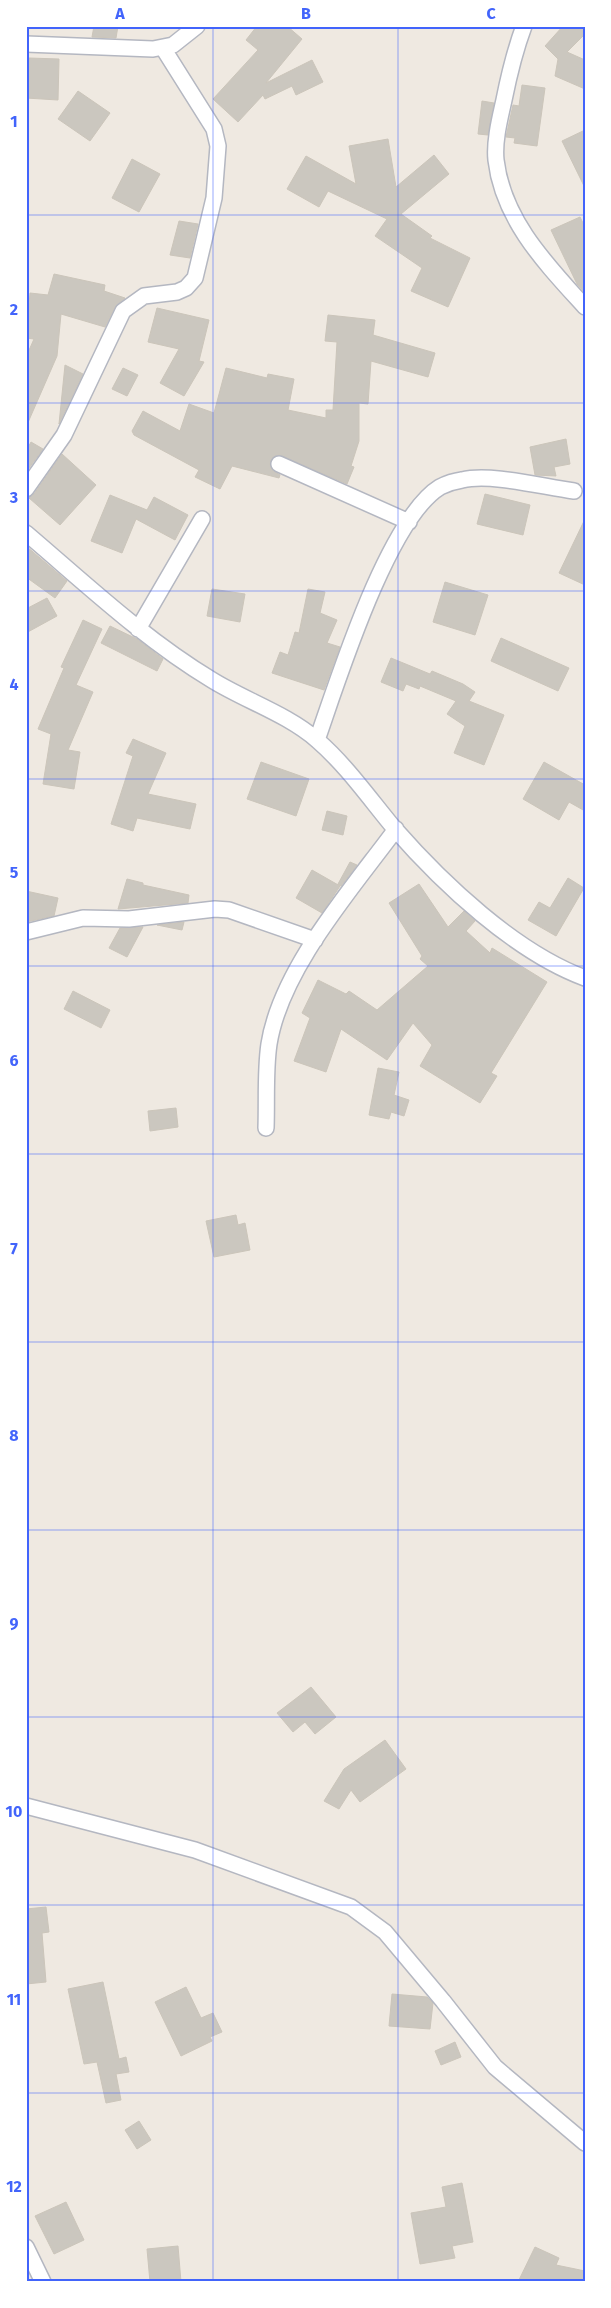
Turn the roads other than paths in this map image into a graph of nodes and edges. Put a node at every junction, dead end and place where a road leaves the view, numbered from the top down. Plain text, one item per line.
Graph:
1 (197, 26) edge
2 (524, 26) edge
3 (26, 44) edge
4 (163, 48) junction
5 (585, 307) edge
6 (279, 464) dead end
7 (26, 489) edge
8 (574, 491) dead end
9 (202, 519) dead end
10 (408, 522) junction
11 (26, 533) edge
12 (138, 629) junction
13 (317, 740) junction
14 (396, 829) junction
15 (26, 932) edge
16 (315, 940) junction
17 (585, 978) edge
18 (266, 1128) dead end
19 (26, 1806) edge
20 (585, 2142) edge
21 (26, 2247) edge
22 (43, 2282) edge

1 - 4 street
2 - 5 street
3 - 4 street
4 - 7 street
6 - 10 street
8 - 10 street
9 - 12 street
10 - 13 street
11 - 12 street
12 - 13 street
13 - 14 street
14 - 16 street
14 - 17 street
15 - 16 street
16 - 18 street
19 - 20 street
21 - 22 street

